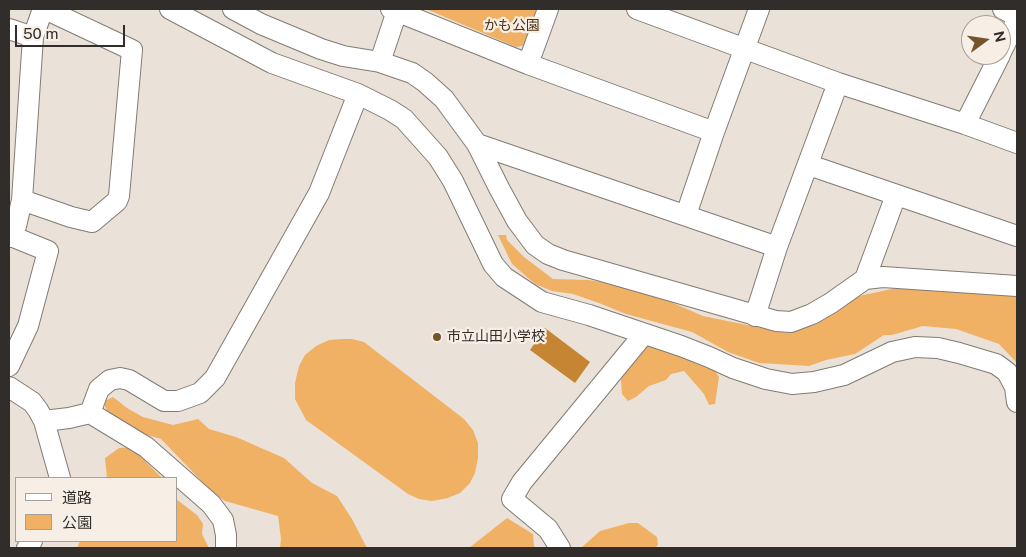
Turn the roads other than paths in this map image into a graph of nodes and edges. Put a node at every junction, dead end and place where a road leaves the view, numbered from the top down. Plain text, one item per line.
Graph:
1 (44, 9) edge
2 (170, 9) edge
3 (233, 9) edge
4 (548, 9) edge
5 (637, 9) edge
6 (759, 9) edge
7 (1003, 9) edge
8 (394, 10) edge
9 (1017, 16) edge
10 (1017, 20) edge
11 (9, 29) edge
12 (1011, 32) edge
13 (33, 37) junction
14 (745, 49) junction
15 (380, 62) junction
16 (528, 64) junction
17 (994, 65) edge
18 (838, 83) junction
19 (358, 94) junction
20 (965, 124) junction
21 (714, 132) junction
22 (1017, 143) edge
23 (477, 144) junction
24 (809, 165) junction
25 (896, 195) junction
26 (22, 200) junction
27 (686, 215) junction
28 (10, 236) edge
29 (1017, 236) edge
30 (777, 247) junction
31 (864, 279) junction
32 (1017, 286) edge
33 (754, 316) junction
34 (644, 334) junction
35 (9, 366) edge
36 (9, 387) edge
37 (1017, 402) edge
38 (90, 413) junction
39 (44, 421) junction
40 (60, 477) edge
41 (226, 548) edge
42 (560, 548) edge

1 - 13 street
1 - 26 street
2 - 19 street
3 - 15 street
4 - 16 street
5 - 14 street
6 - 14 street
7 - 9 street
8 - 15 street
8 - 16 street
10 - 12 street
11 - 13 street
13 - 26 street
14 - 18 street
14 - 21 street
15 - 23 street
16 - 21 street
17 - 20 street
18 - 20 street
18 - 24 street
19 - 34 street
19 - 38 street
20 - 22 street
21 - 27 street
23 - 27 street
23 - 33 street
24 - 25 street
24 - 30 street
25 - 29 street
25 - 31 street
26 - 28 street
27 - 30 street
28 - 35 street
30 - 33 street
31 - 32 street
31 - 33 street
34 - 37 street
34 - 42 street
36 - 39 street
38 - 39 street
38 - 41 street
39 - 40 street

